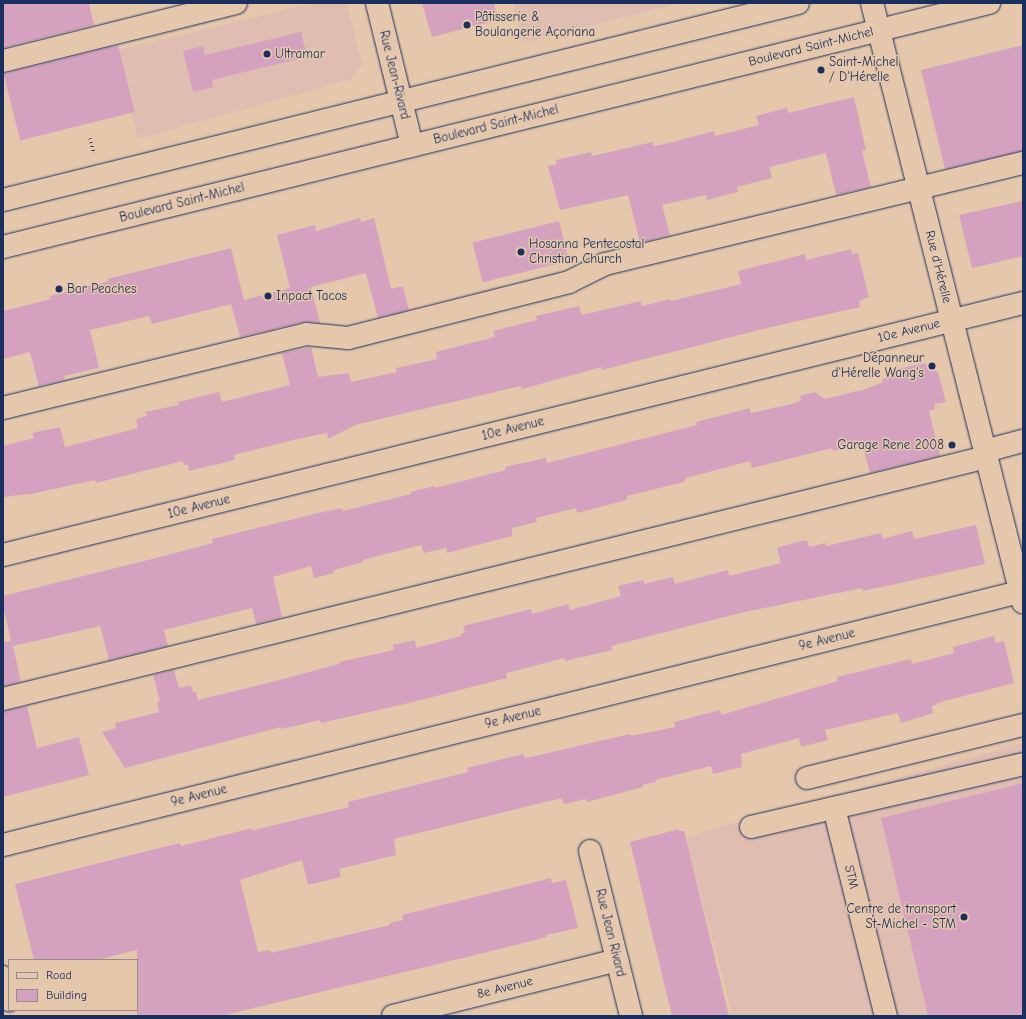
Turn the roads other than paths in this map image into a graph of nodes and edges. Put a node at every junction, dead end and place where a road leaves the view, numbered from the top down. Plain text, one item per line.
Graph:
1 (236, 3) edge
2 (377, 3) edge
3 (798, 3) edge
4 (872, 3) edge
5 (989, 3) edge
6 (879, 30) junction
7 (3, 61) edge
8 (401, 100) junction
9 (412, 146) junction
10 (1023, 163) edge
11 (919, 188) junction
12 (3, 200) edge
13 (3, 247) edge
14 (1023, 303) edge
15 (952, 320) junction
16 (3, 408) edge
17 (1023, 441) edge
18 (986, 454) junction
19 (3, 555) edge
20 (1022, 595) edge
21 (3, 700) edge
22 (1023, 725) edge
23 (1023, 764) edge
24 (806, 778) dead end
25 (834, 808) junction
26 (751, 827) dead end
27 (3, 845) edge
28 (590, 851) dead end
29 (617, 960) junction
30 (3, 977) edge
31 (8, 996) edge
32 (393, 1016) edge
33 (631, 1016) edge
34 (886, 1016) edge

1 - 7 street
2 - 8 street, Rue Jean-Rivard
3 - 8 street
4 - 6 street, Rue d'Hérelle
5 - 6 street, Boulevard Saint-Michel
6 - 9 street, Boulevard Saint-Michel
6 - 11 street, Rue d'Hérelle
8 - 9 street, Rue Jean-Rivard
8 - 12 street
9 - 13 street, Boulevard Saint-Michel
10 - 11 street
11 - 15 street, Rue d'Hérelle
11 - 16 street
14 - 15 street, 10e Avenue
15 - 18 street, Rue d'Hérelle
15 - 19 street, 10e Avenue
17 - 18 street
18 - 20 street, Rue d'Hérelle
18 - 21 street
20 - 27 street, 9e Avenue
22 - 24 street
23 - 25 street
25 - 26 street
25 - 34 street, STM
28 - 29 street, Rue Jean Rivard
29 - 32 street, 8e Avenue
29 - 33 street, Rue Jean Rivard
30 - 31 street

